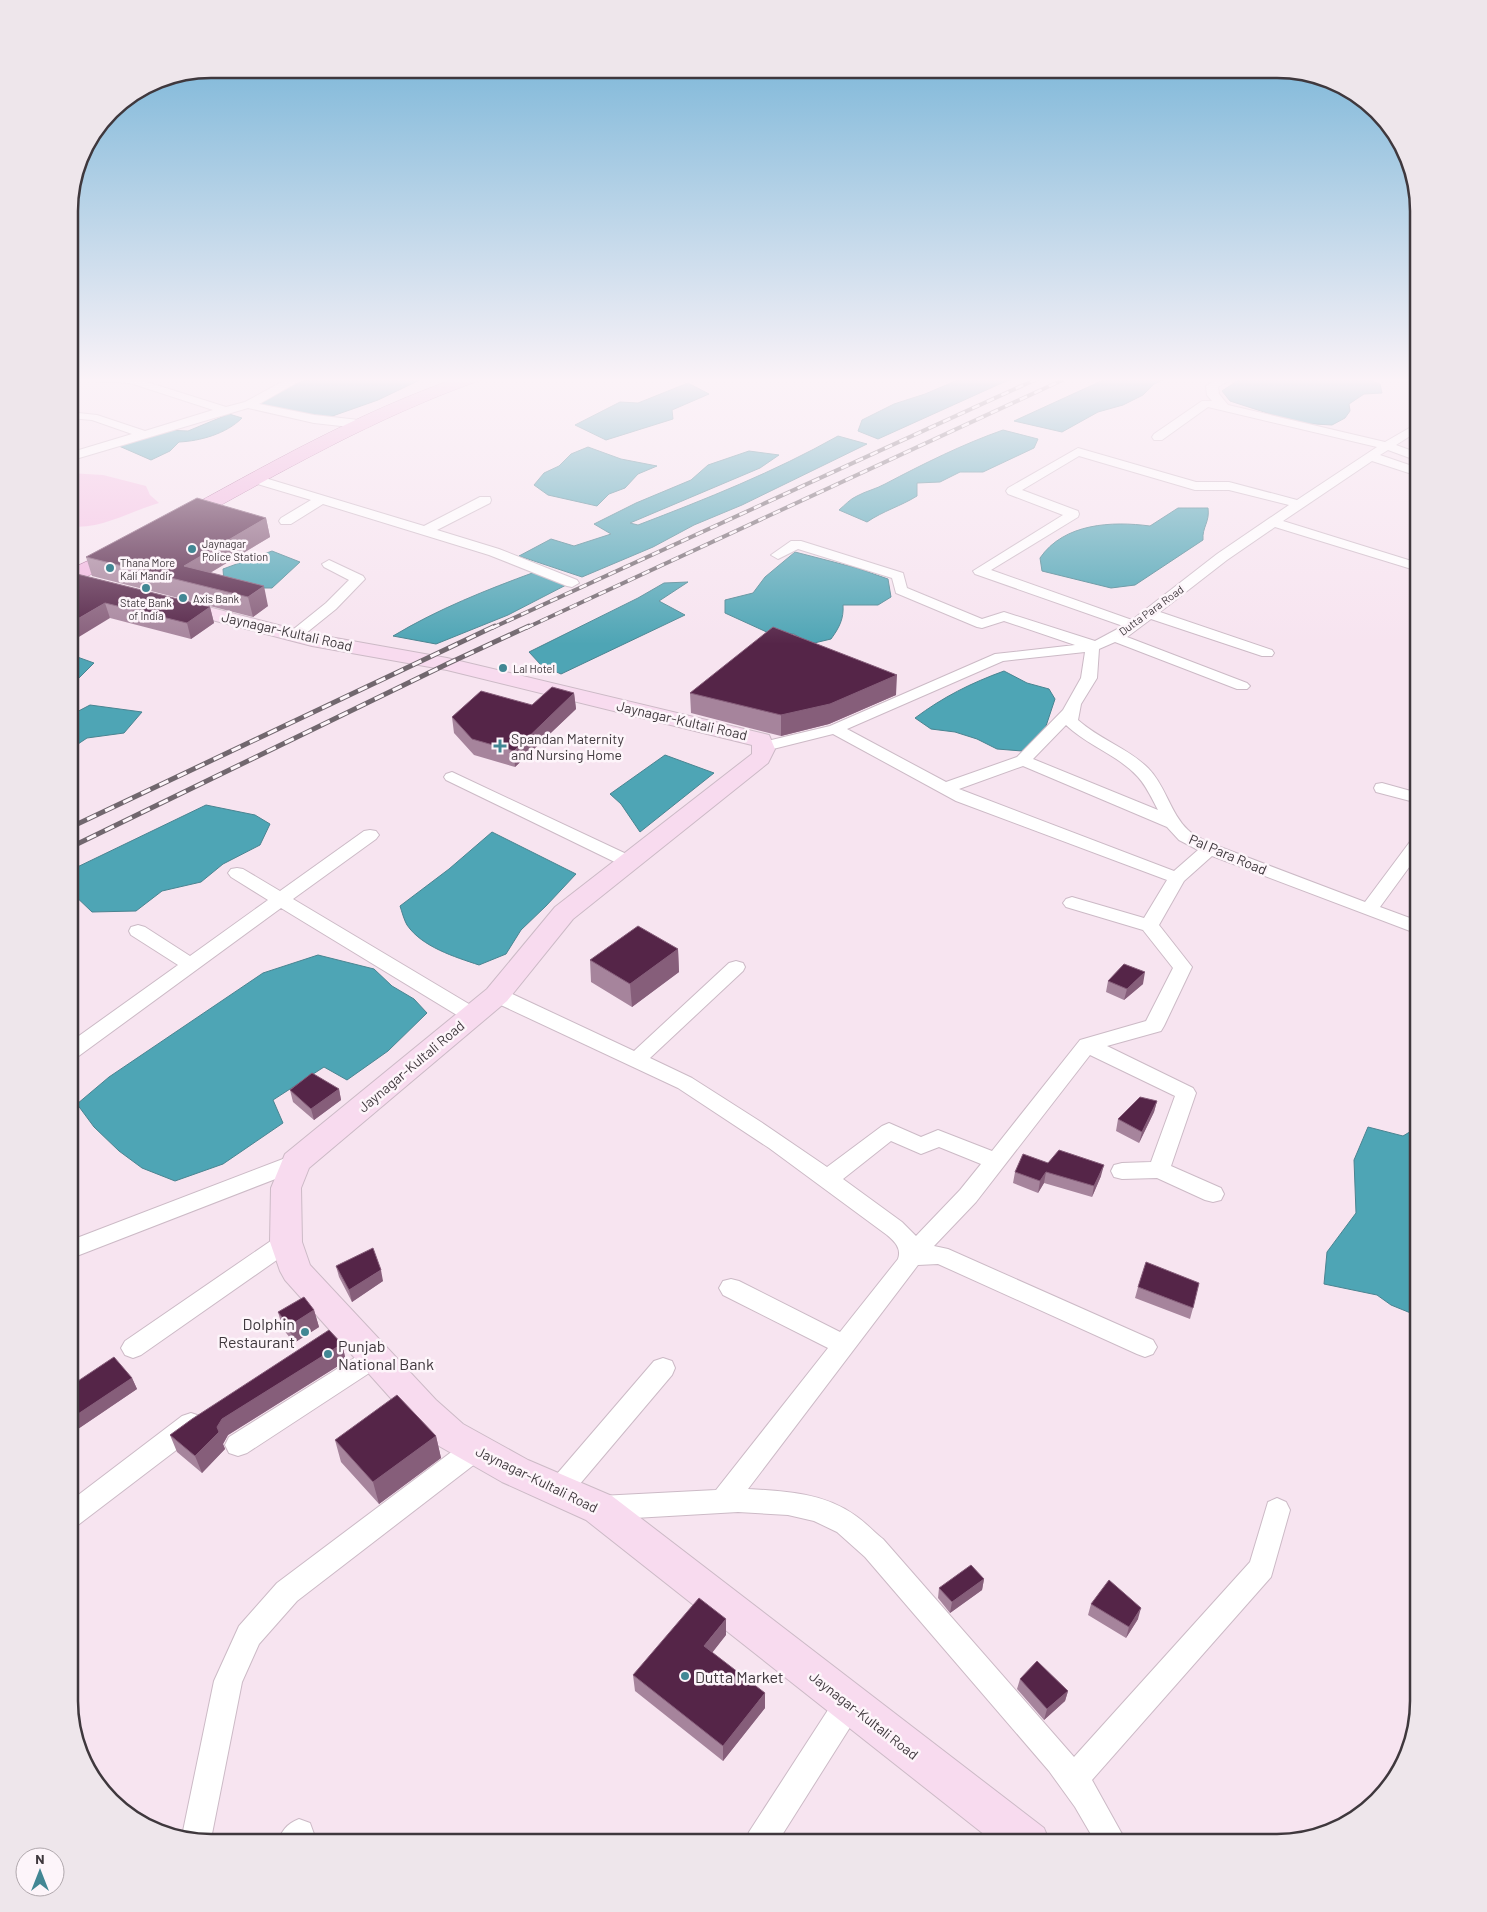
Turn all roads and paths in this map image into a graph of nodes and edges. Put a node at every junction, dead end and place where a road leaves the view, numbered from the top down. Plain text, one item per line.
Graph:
1 (279, 466) edge
2 (1054, 466) edge
3 (1127, 466) edge
4 (1355, 466) edge
5 (255, 479) junction
6 (322, 500) junction
7 (486, 500) dead end
8 (1298, 504) junction
9 (286, 521) dead end
10 (1272, 522) junction
11 (164, 528) edge
12 (425, 531) junction
13 (135, 544) edge
14 (778, 555) dead end
15 (329, 564) dead end
16 (1410, 565) edge
17 (78, 573) edge
18 (78, 580) edge
19 (572, 583) dead end
20 (107, 587) edge
21 (154, 599) edge
22 (1149, 613) junction
23 (1134, 625) junction
24 (296, 635) junction
25 (1114, 637) junction
26 (1092, 646) junction
27 (1267, 653) dead end
28 (1242, 686) dead end
29 (1069, 713) junction
30 (835, 729) junction
31 (765, 746) junction
32 (1023, 760) junction
33 (452, 777) dead end
34 (945, 788) junction
35 (1382, 788) dead end
36 (1410, 796) edge
37 (1173, 823) junction
38 (370, 835) dead end
39 (1209, 848) junction
40 (1410, 854) edge
41 (629, 862) junction
42 (238, 873) dead end
43 (1177, 878) junction
44 (281, 899) junction
45 (1072, 903) dead end
46 (1369, 909) junction
47 (1410, 925) edge
48 (1150, 926) junction
49 (138, 931) dead end
50 (191, 965) junction
51 (736, 967) dead end
52 (497, 995) junction
53 (472, 1015) junction
54 (1087, 1045) junction
55 (78, 1047) edge
56 (636, 1060) junction
57 (996, 1161) junction
58 (296, 1162) junction
59 (1159, 1170) junction
60 (1122, 1171) dead end
61 (828, 1180) junction
62 (1213, 1194) dead end
63 (286, 1242) junction
64 (78, 1247) edge
65 (911, 1256) junction
66 (731, 1288) dead end
67 (844, 1345) junction
68 (1145, 1347) dead end
69 (133, 1348) dead end
70 (375, 1357) junction
71 (663, 1368) dead end
72 (213, 1410) edge
73 (238, 1445) dead end
74 (475, 1449) junction
75 (559, 1490) junction
76 (722, 1501) junction
77 (599, 1508) junction
78 (78, 1510) edge
79 (1277, 1510) dead end
80 (849, 1703) junction
81 (1073, 1780) junction
82 (197, 1833) edge
83 (766, 1834) edge
84 (1017, 1834) edge
85 (1107, 1834) edge

1 - 5 main road
2 - 23 street
3 - 8 street
4 - 8 street, Dutta Para Road
5 - 6 street
5 - 11 main road
6 - 9 street
6 - 12 street
7 - 12 street
8 - 10 street, Dutta Para Road
10 - 16 street
10 - 22 street, Dutta Para Road
12 - 19 street
13 - 17 main road
14 - 26 street
15 - 24 street
18 - 20 main road
21 - 24 main road, Jaynagar-Kultali Road
22 - 23 street, Dutta Para Road
22 - 27 street
23 - 25 street, Dutta Para Road
24 - 31 main road, Jaynagar-Kultali Road
25 - 26 street, Dutta Para Road
25 - 28 street
26 - 29 street
26 - 30 street, Dutta Para Road
29 - 32 street
29 - 37 street, Pal Para Road
30 - 31 street, Dutta Para Road
30 - 34 street
31 - 41 main road, Jaynagar-Kultali Road
32 - 34 street
32 - 37 street
33 - 41 street
34 - 43 street
35 - 36 street
37 - 39 street, Pal Para Road
38 - 44 street
39 - 43 street
39 - 46 street, Pal Para Road
40 - 46 street
41 - 52 main road, Jaynagar-Kultali Road
42 - 44 street
43 - 48 street
44 - 50 street
44 - 53 street
45 - 48 street
46 - 47 street, Pal Para Road
48 - 54 street
49 - 50 street
50 - 55 street
51 - 56 street
52 - 53 main road, Jaynagar-Kultali Road
52 - 56 street
53 - 58 main road, Jaynagar-Kultali Road
54 - 57 street
54 - 59 street
56 - 61 street
57 - 61 street
57 - 65 street
58 - 63 main road, Jaynagar-Kultali Road
58 - 64 street
59 - 60 street
59 - 62 street
61 - 65 street
63 - 69 street
63 - 70 main road, Jaynagar-Kultali Road
65 - 67 street
65 - 68 street
66 - 67 street
67 - 76 street
70 - 73 street
70 - 74 main road, Jaynagar-Kultali Road
71 - 75 street
72 - 78 street
74 - 75 main road, Jaynagar-Kultali Road
74 - 82 street
75 - 77 main road, Jaynagar-Kultali Road
76 - 77 street
76 - 81 street
77 - 80 main road, Jaynagar-Kultali Road
79 - 81 street
80 - 83 street
80 - 84 main road, Jaynagar-Kultali Road
81 - 85 street

